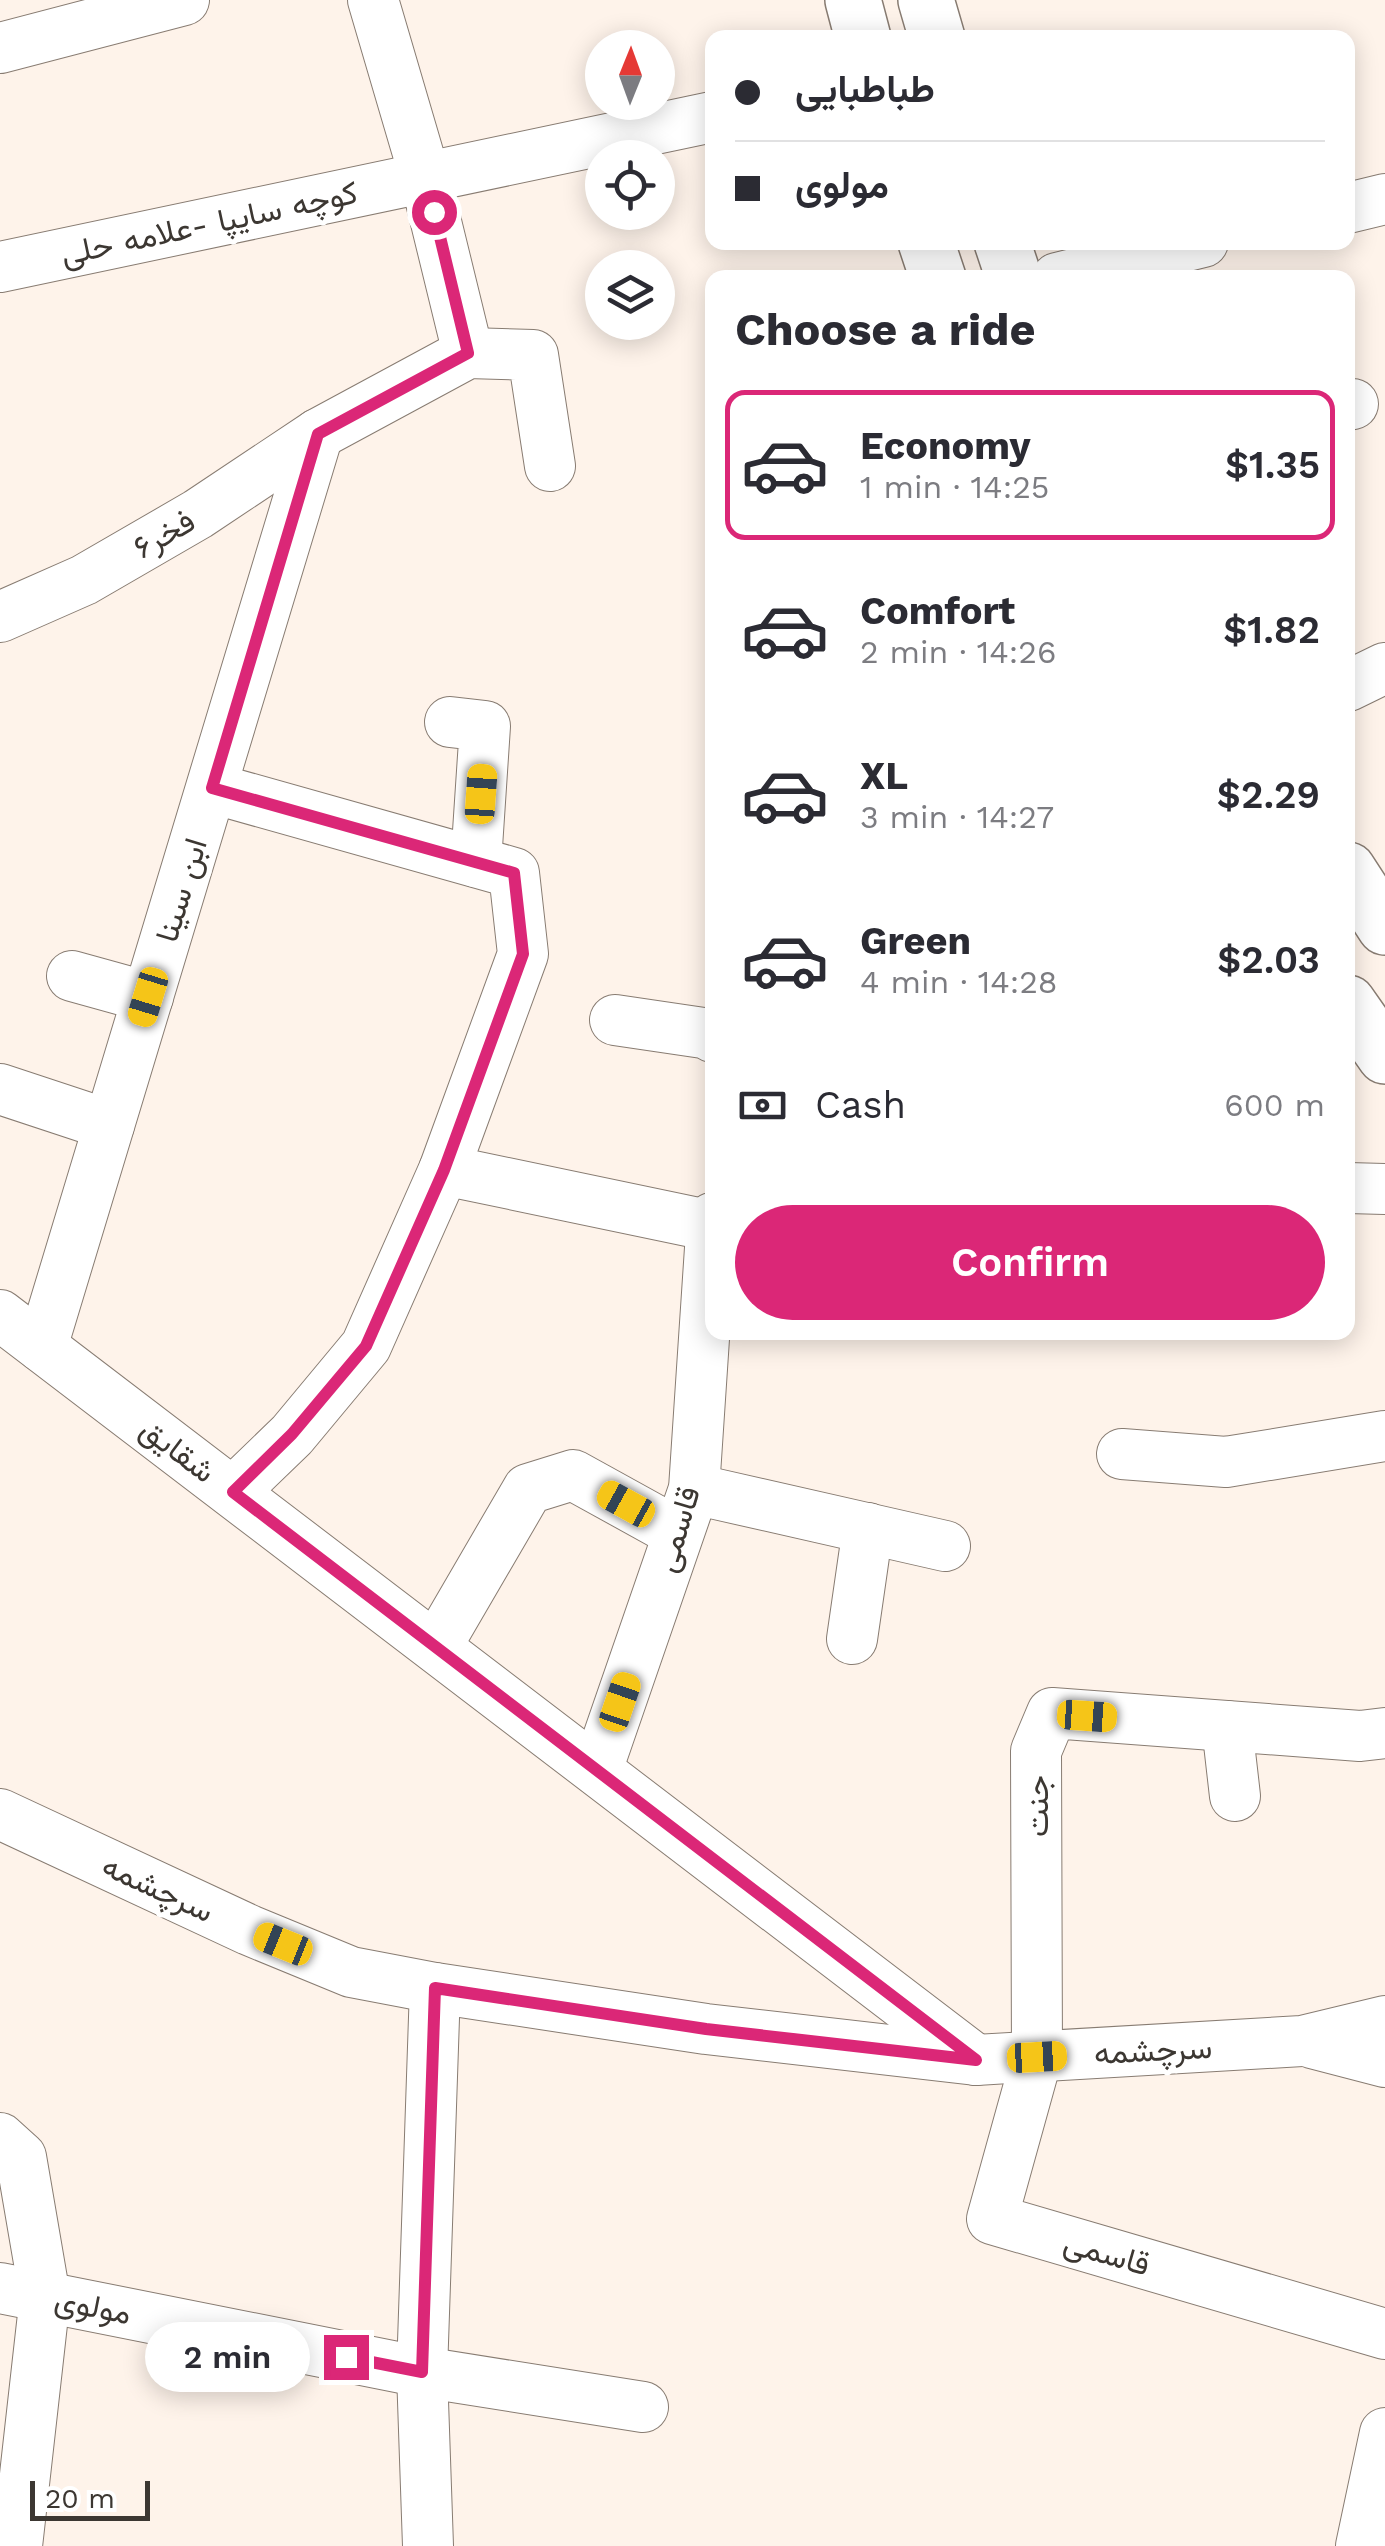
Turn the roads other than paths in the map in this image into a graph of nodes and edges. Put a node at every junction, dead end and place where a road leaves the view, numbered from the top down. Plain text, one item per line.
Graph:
1 (184, 0) edge
2 (374, 0) edge
3 (853, 0) edge
4 (926, 0) edge
5 (861, 30) edge
6 (935, 30) edge
7 (0, 48) edge
8 (705, 118) edge
9 (425, 177) junction
10 (1385, 198) edge
11 (1355, 206) edge
12 (1171, 250) edge
13 (0, 267) edge
14 (1090, 270) edge
15 (468, 353) junction
16 (318, 434) junction
17 (550, 466) dead end
18 (0, 617) edge
19 (1385, 668) edge
20 (1355, 683) edge
21 (450, 722) dead end
22 (212, 788) junction
23 (495, 868) junction
24 (1355, 881) edge
25 (1385, 927) edge
26 (72, 976) dead end
27 (148, 997) junction
28 (1355, 1013) edge
29 (616, 1020) dead end
30 (705, 1033) edge
31 (1385, 1056) edge
32 (0, 1089) edge
33 (110, 1125) junction
34 (444, 1170) junction
35 (1355, 1188) edge
36 (1385, 1189) edge
37 (705, 1225) edge
38 (705, 1303) edge
39 (0, 1315) edge
40 (42, 1346) junction
41 (1385, 1436) edge
42 (1122, 1454) dead end
43 (233, 1492) junction
44 (686, 1511) junction
45 (868, 1528) junction
46 (946, 1546) dead end
47 (852, 1639) dead end
48 (436, 1647) junction
49 (1227, 1726) junction
50 (1385, 1733) edge
51 (597, 1770) junction
52 (1235, 1796) dead end
53 (0, 1814) edge
54 (435, 1988) junction
55 (1385, 2021) edge
56 (1302, 2041) junction
57 (1037, 2057) junction
58 (976, 2060) junction
59 (1385, 2062) edge
60 (0, 2138) edge
61 (23, 2292) edge
62 (1385, 2334) edge
63 (422, 2372) junction
64 (643, 2408) dead end
65 (1385, 2433) edge
66 (17, 2546) edge
67 (428, 2546) edge
68 (1361, 2546) edge

1 - 7 street
2 - 9 street
3 - 5 main road
4 - 6 main road
8 - 9 street, کوچه سایپا -علامه حلی
9 - 13 street, کوچه سایپا -علامه حلی
9 - 15 street
10 - 11 street
12 - 14 street
15 - 16 street, فخر۶
15 - 17 street
16 - 18 street, فخر۶
16 - 22 street, ابن سینا
19 - 20 street
21 - 23 street
22 - 23 street
22 - 27 street, ابن سینا
23 - 34 street
24 - 25 main road
26 - 27 street
27 - 33 street, ابن سینا
28 - 31 main road
29 - 30 street
32 - 33 street
33 - 40 street, ابن سینا
34 - 37 street
34 - 43 street
35 - 36 street
38 - 44 street, قاسمی
39 - 40 street, شقایق
40 - 43 street, شقایق
41 - 42 street
43 - 48 street, شقایق
44 - 45 street
44 - 48 street
44 - 51 street, قاسمی
45 - 46 street
45 - 47 street
48 - 51 street, شقایق
49 - 50 street, جنت
49 - 52 street
49 - 57 street, جنت
51 - 58 street, شقایق
53 - 54 street, سرچشمه
54 - 58 street, سرچشمه
54 - 63 street
55 - 56 street, سرچشمه
56 - 57 street, سرچشمه
56 - 59 street
57 - 58 street, سرچشمه
57 - 62 street, قاسمی
60 - 61 street
61 - 63 street, مولوی
61 - 66 street
63 - 64 street, مولوی
63 - 67 street
65 - 68 street

